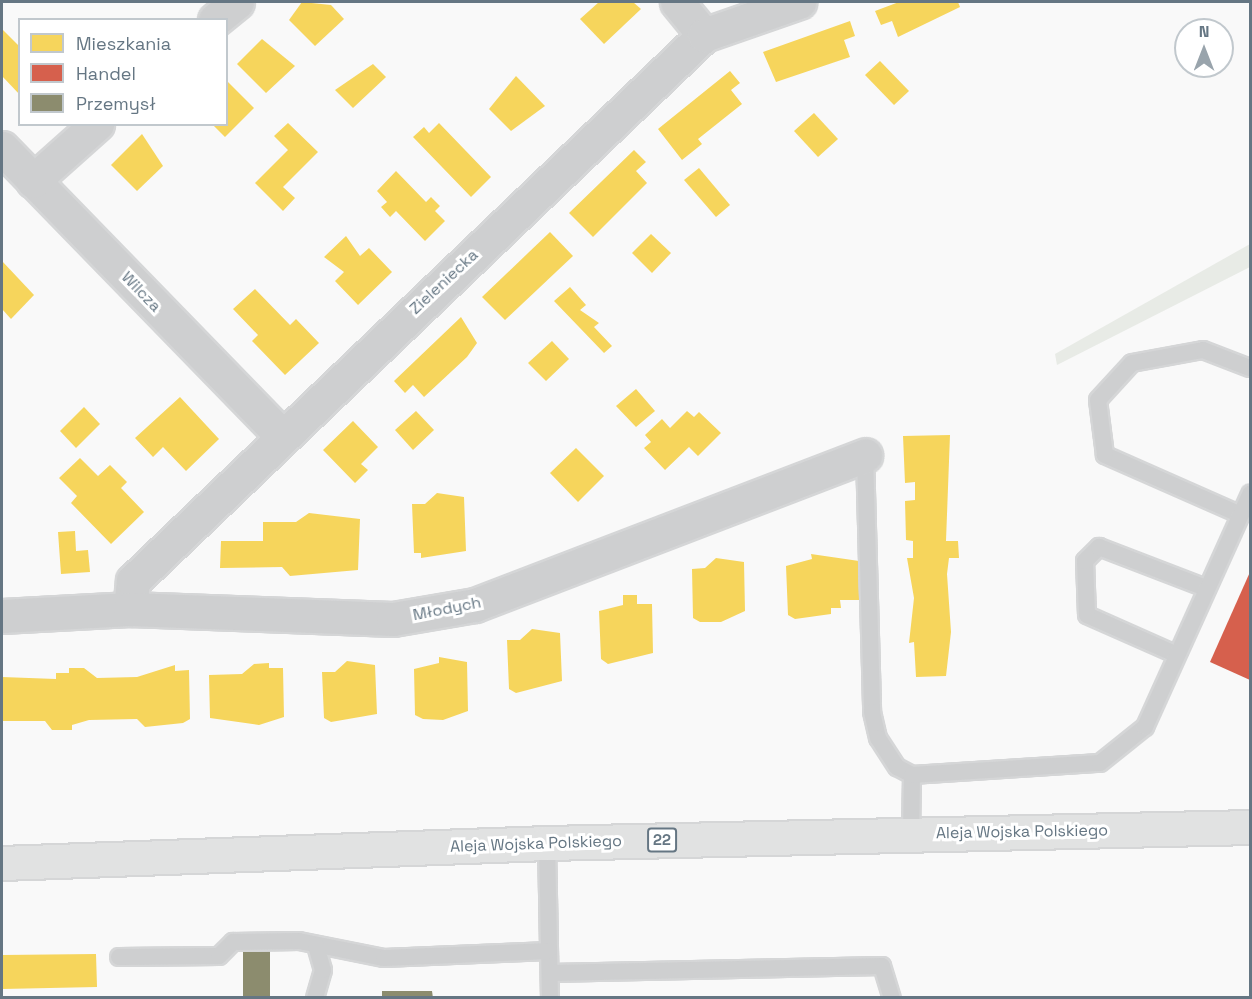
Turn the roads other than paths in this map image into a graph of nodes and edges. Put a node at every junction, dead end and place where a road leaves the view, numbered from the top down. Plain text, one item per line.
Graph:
1 (197, 2) edge
2 (237, 2) edge
3 (677, 2) edge
4 (799, 2) edge
5 (213, 18) edge
6 (217, 18) edge
7 (704, 35) junction
8 (95, 126) edge
9 (2, 148) edge
10 (33, 181) junction
11 (1251, 368) edge
12 (281, 435) junction
13 (865, 455) joint
14 (1251, 494) edge
15 (1241, 515) junction
16 (1206, 588) junction
17 (130, 609) junction
18 (2, 616) edge
19 (1175, 654) junction
20 (912, 775) junction
21 (1251, 827) edge
22 (911, 834) junction
23 (547, 843) junction
24 (2, 863) edge
25 (316, 945) junction
26 (549, 951) junction
27 (119, 957) dead end
28 (550, 973) junction
29 (315, 998) edge
30 (550, 998) edge
31 (892, 998) edge

1 - 5 street
2 - 6 street
3 - 7 street
4 - 7 street, Zieleniecka
7 - 12 street, Zieleniecka
8 - 10 street
9 - 10 street, Wilcza
10 - 12 street, Wilcza
11 - 15 lane
12 - 17 street, Zieleniecka
13 - 17 street, Młodych
13 - 20 lane
14 - 15 lane
15 - 16 lane
16 - 19 lane
16 - 19 lane
17 - 18 street, Młodych
19 - 20 lane
20 - 22 lane
21 - 22 main road, Aleja Wojska Polskiego / 22
22 - 23 main road, Aleja Wojska Polskiego / 22
23 - 24 main road, Aleja Wojska Polskiego / 22
23 - 26 lane
25 - 26 lane
25 - 27 lane
25 - 29 lane
26 - 28 lane
28 - 30 lane
28 - 31 lane

